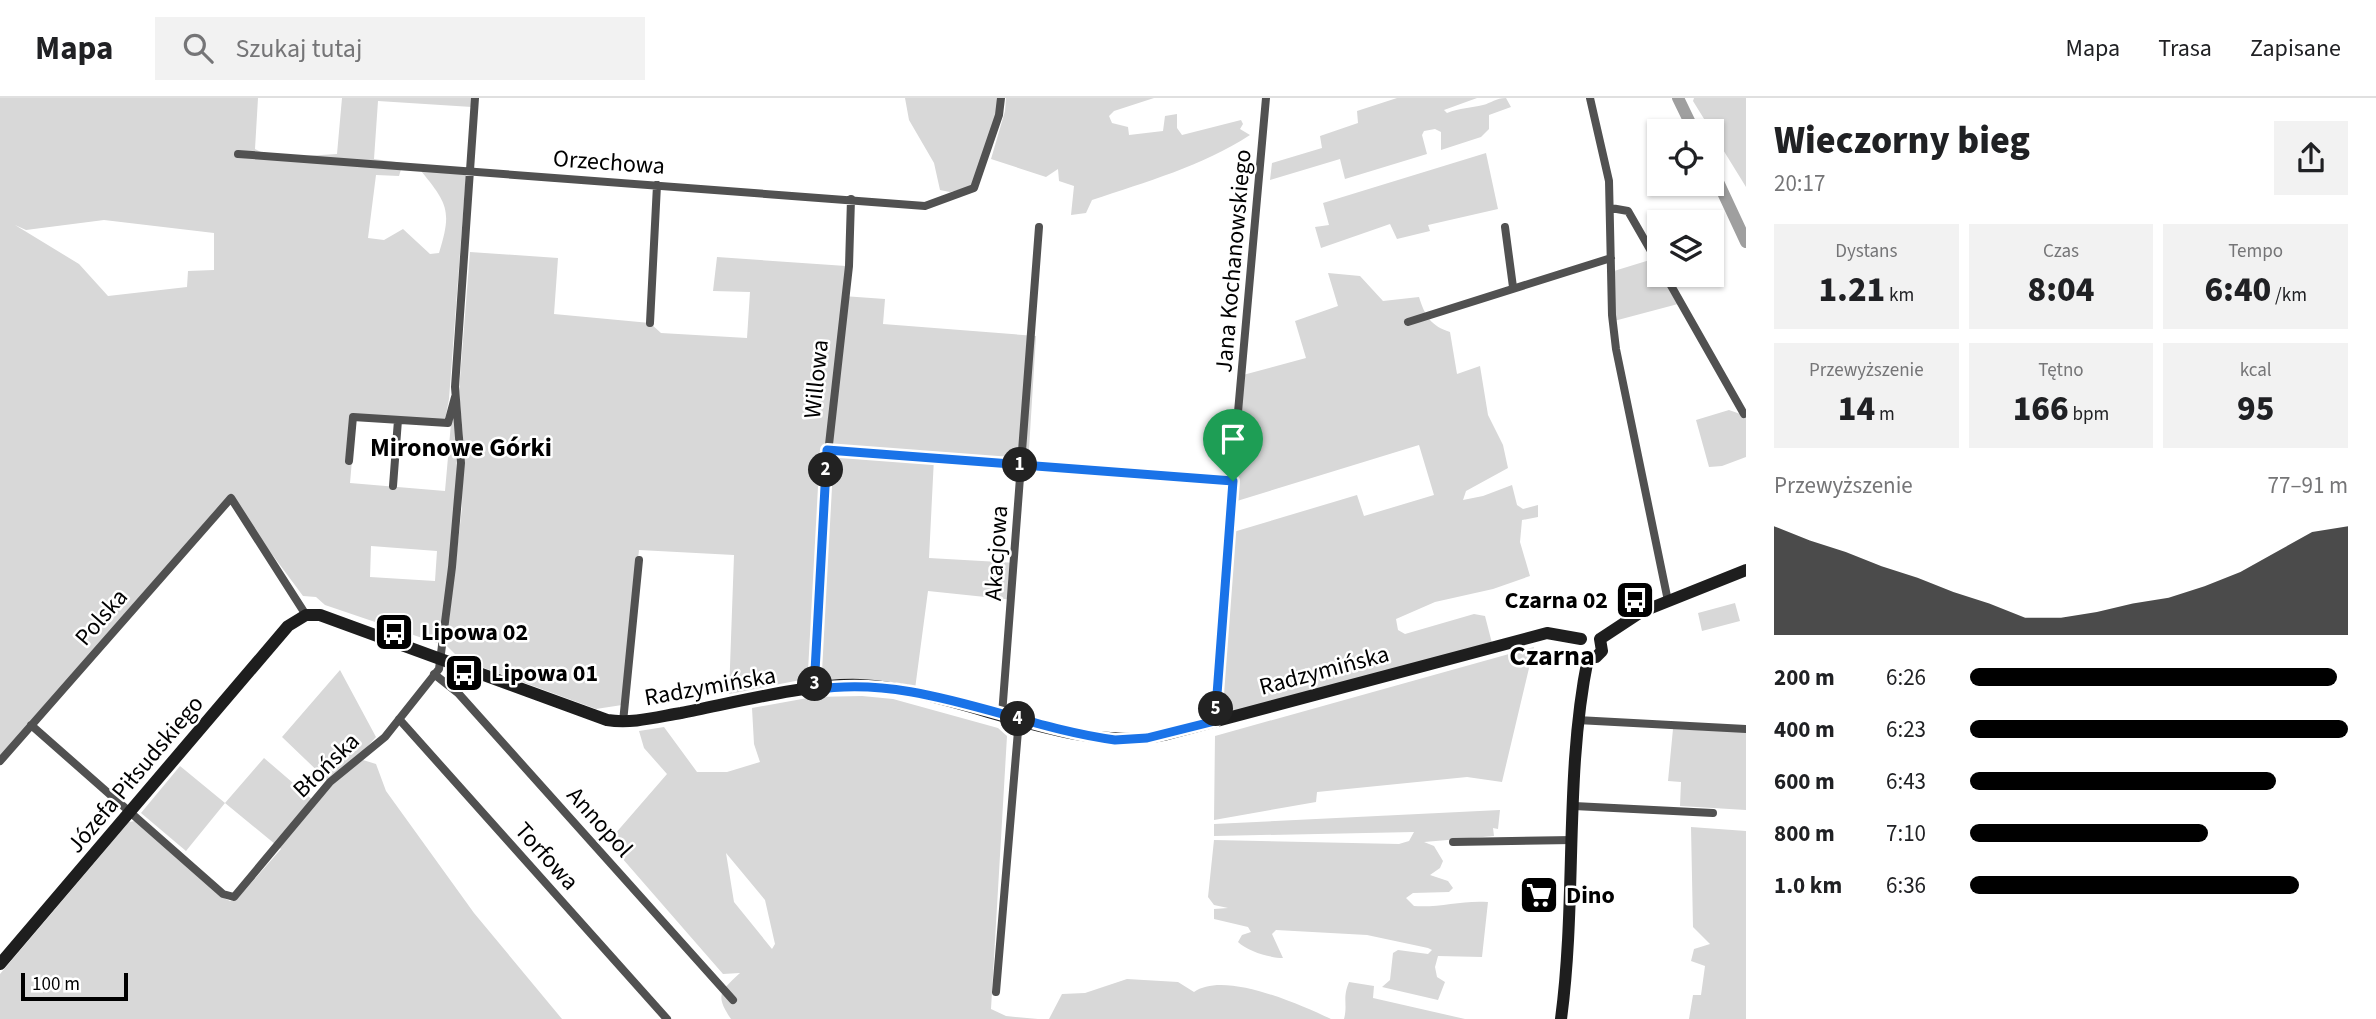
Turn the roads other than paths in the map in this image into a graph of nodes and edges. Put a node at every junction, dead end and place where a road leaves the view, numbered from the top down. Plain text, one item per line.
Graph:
1 (475, 98) edge
2 (1001, 98) edge
3 (1266, 98) edge
4 (1590, 98) edge
5 (238, 154) dead end
6 (470, 171) junction
7 (657, 185) junction
8 (851, 200) junction
9 (1611, 208) junction
10 (1039, 227) dead end
11 (1505, 227) dead end
12 (1647, 244) edge
13 (1611, 258) junction
14 (1513, 287) junction
15 (1672, 287) edge
16 (1408, 322) dead end
17 (650, 323) dead end
18 (455, 397) junction
19 (1744, 414) dead end
20 (398, 420) junction
21 (827, 450) junction
22 (349, 461) dead end
23 (1021, 465) junction
24 (1233, 481) junction
25 (393, 486) dead end
26 (639, 560) dead end
27 (1746, 570) edge
28 (1668, 601) junction
29 (306, 615) junction
30 (1581, 639) junction
31 (1600, 639) junction
32 (1588, 658) junction
33 (441, 659) junction
34 (434, 674) junction
35 (814, 690) junction
36 (1002, 715) junction
37 (400, 719) junction
38 (1019, 719) junction
39 (1577, 720) junction
40 (1215, 721) junction
41 (622, 722) junction
42 (31, 725) junction
43 (1746, 729) edge
44 (0, 761) edge
45 (1574, 806) junction
46 (130, 812) junction
47 (1713, 813) dead end
48 (1573, 840) junction
49 (1453, 842) dead end
50 (0, 964) edge
51 (996, 992) dead end
52 (733, 1000) dead end
53 (667, 1019) edge
54 (1561, 1019) edge

1 - 6 street
2 - 8 street, Orzechowa
3 - 24 street, Jana Kochanowskiego
4 - 9 street
5 - 6 street, Orzechowa
6 - 7 street, Orzechowa
6 - 18 street
7 - 8 street, Orzechowa
7 - 17 street
8 - 21 street, Willowa
9 - 12 street
9 - 13 street
10 - 23 street, Akacjowa
11 - 14 street
13 - 14 street
13 - 28 street
14 - 16 street
15 - 19 street
18 - 20 street
18 - 33 street, Błońska
20 - 22 street
20 - 25 street
21 - 23 street
21 - 35 street, Willowa
23 - 24 street
23 - 36 street, Akacjowa
24 - 40 street, Jana Kochanowskiego
26 - 41 street
27 - 28 street
28 - 31 street
29 - 33 street, Radzymińska
29 - 42 street, Polska
29 - 46 street, Józefa Piłsudskiego
30 - 31 street
30 - 32 street
30 - 40 street, Radzymińska
31 - 32 street
32 - 39 street
33 - 34 street, Błońska
33 - 41 street, Radzymińska
34 - 37 street, Błońska
34 - 52 street, Annopol
35 - 36 street, Radzymińska
35 - 41 street, Radzymińska
36 - 38 street, Radzymińska
37 - 46 street, Błońska
37 - 53 street, Torfowa
38 - 40 street, Radzymińska
38 - 51 street
39 - 43 street
39 - 45 street
42 - 44 street, Polska
42 - 46 street
45 - 47 street
45 - 48 street
46 - 50 street, Józefa Piłsudskiego
48 - 49 street
48 - 54 street

